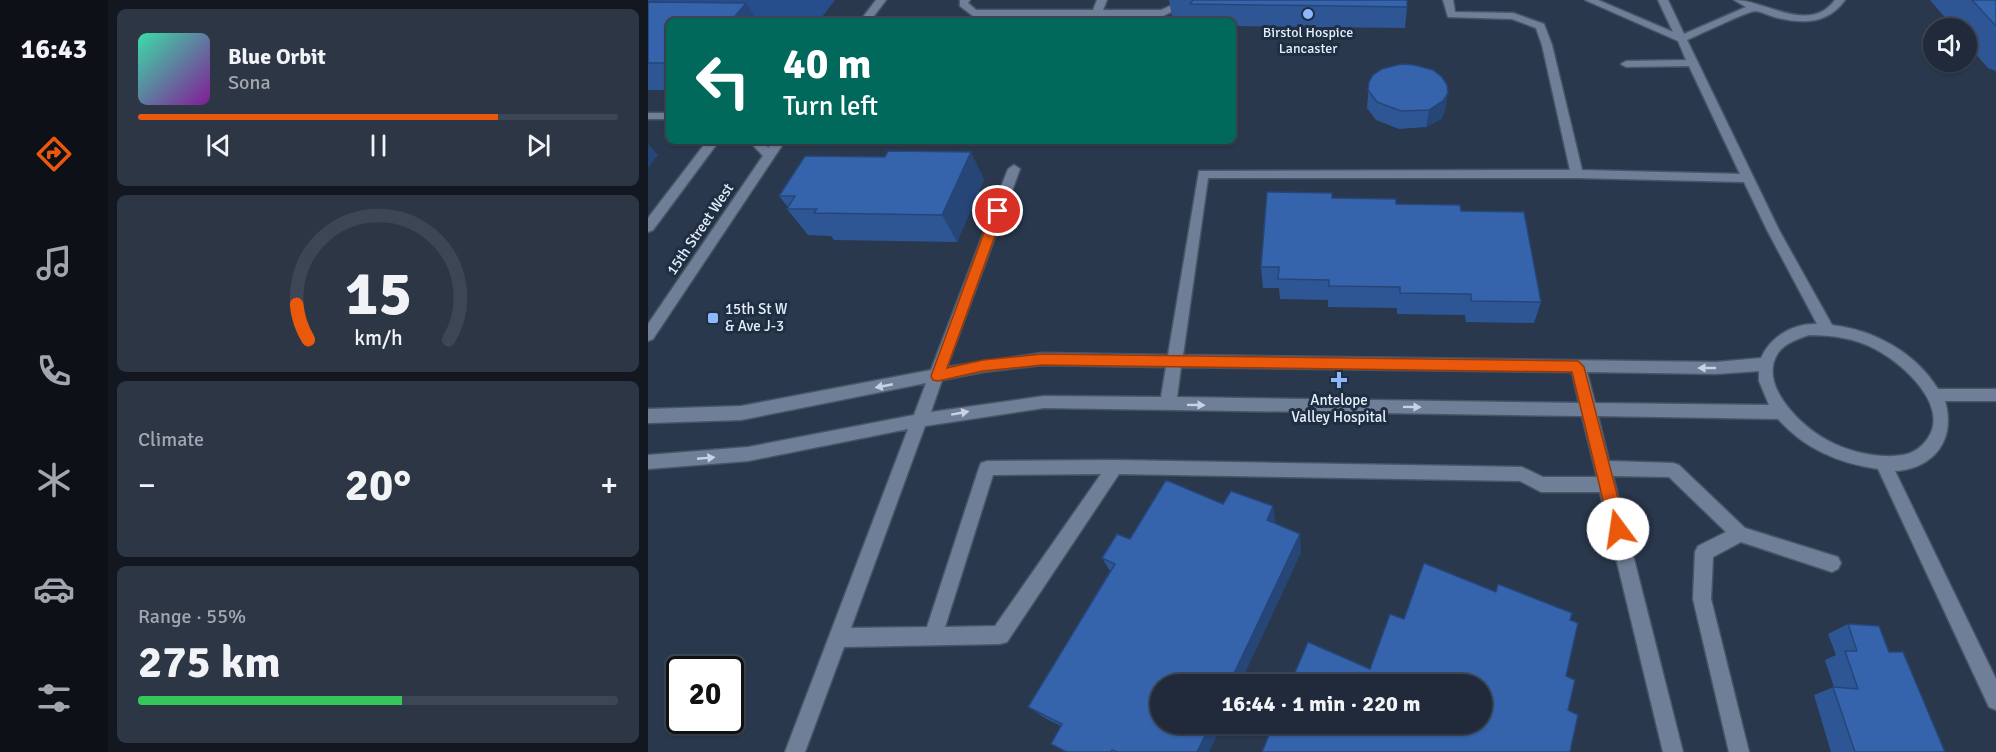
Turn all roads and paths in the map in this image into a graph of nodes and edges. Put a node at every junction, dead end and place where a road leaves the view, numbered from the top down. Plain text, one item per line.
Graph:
1 (880, 0) edge
2 (965, 0) edge
3 (1102, 0) edge
4 (1191, 0) edge
5 (1449, 0) edge
6 (1590, 0) edge
7 (1663, 0) edge
8 (1739, 0) edge
9 (1840, 0) edge
10 (1753, 8) junction
11 (1097, 13) junction
12 (867, 18) edge
13 (1682, 39) junction
14 (1693, 63) junction
15 (1626, 64) dead end
16 (648, 116) edge
17 (666, 116) edge
18 (711, 144) edge
19 (758, 144) edge
20 (777, 144) edge
21 (769, 155) junction
22 (1014, 169) dead end
23 (1577, 174) junction
24 (1747, 178) junction
25 (648, 227) edge
26 (1827, 329) junction
27 (648, 335) edge
28 (1174, 361) junction
29 (1765, 364) junction
30 (1578, 367) junction
31 (938, 376) junction
32 (1935, 395) junction
33 (1996, 395) edge
34 (1168, 404) junction
35 (1588, 410) junction
36 (1782, 412) junction
37 (648, 416) edge
38 (920, 420) junction
39 (648, 462) edge
40 (1883, 463) junction
41 (1115, 467) junction
42 (1604, 476) junction
43 (1740, 534) junction
44 (1832, 563) dead end
45 (933, 636) junction
46 (837, 638) junction
47 (1996, 700) edge
48 (795, 752) edge
49 (1673, 752) edge
50 (1740, 752) edge

1 - 12 street
2 - 11 street
3 - 11 street
4 - 11 street
5 - 23 street
6 - 13 street
7 - 13 street
8 - 10 street
9 - 10 street
10 - 13 street
13 - 14 street
14 - 15 street
14 - 24 street
16 - 17 street
18 - 25 street
19 - 21 street
20 - 21 street, 15th Street West
21 - 27 street, 15th Street West
22 - 31 street
23 - 24 street
23 - 28 street
24 - 26 street
26 - 29 street
26 - 32 street
28 - 30 street
28 - 31 street
28 - 34 street
29 -> 30 street
29 - 36 street
30 - 35 street
31 -> 37 street
31 - 38 street
32 - 33 street
32 - 40 street
34 -> 35 street
38 -> 34 street
35 - 36 street
35 - 42 street
36 - 40 street
39 -> 38 street
38 - 46 street
40 - 47 street
41 - 42 street
41 - 45 street
41 - 45 street
42 - 43 street
42 - 49 street
43 - 44 street
43 - 50 street
45 - 46 street
46 - 48 street

